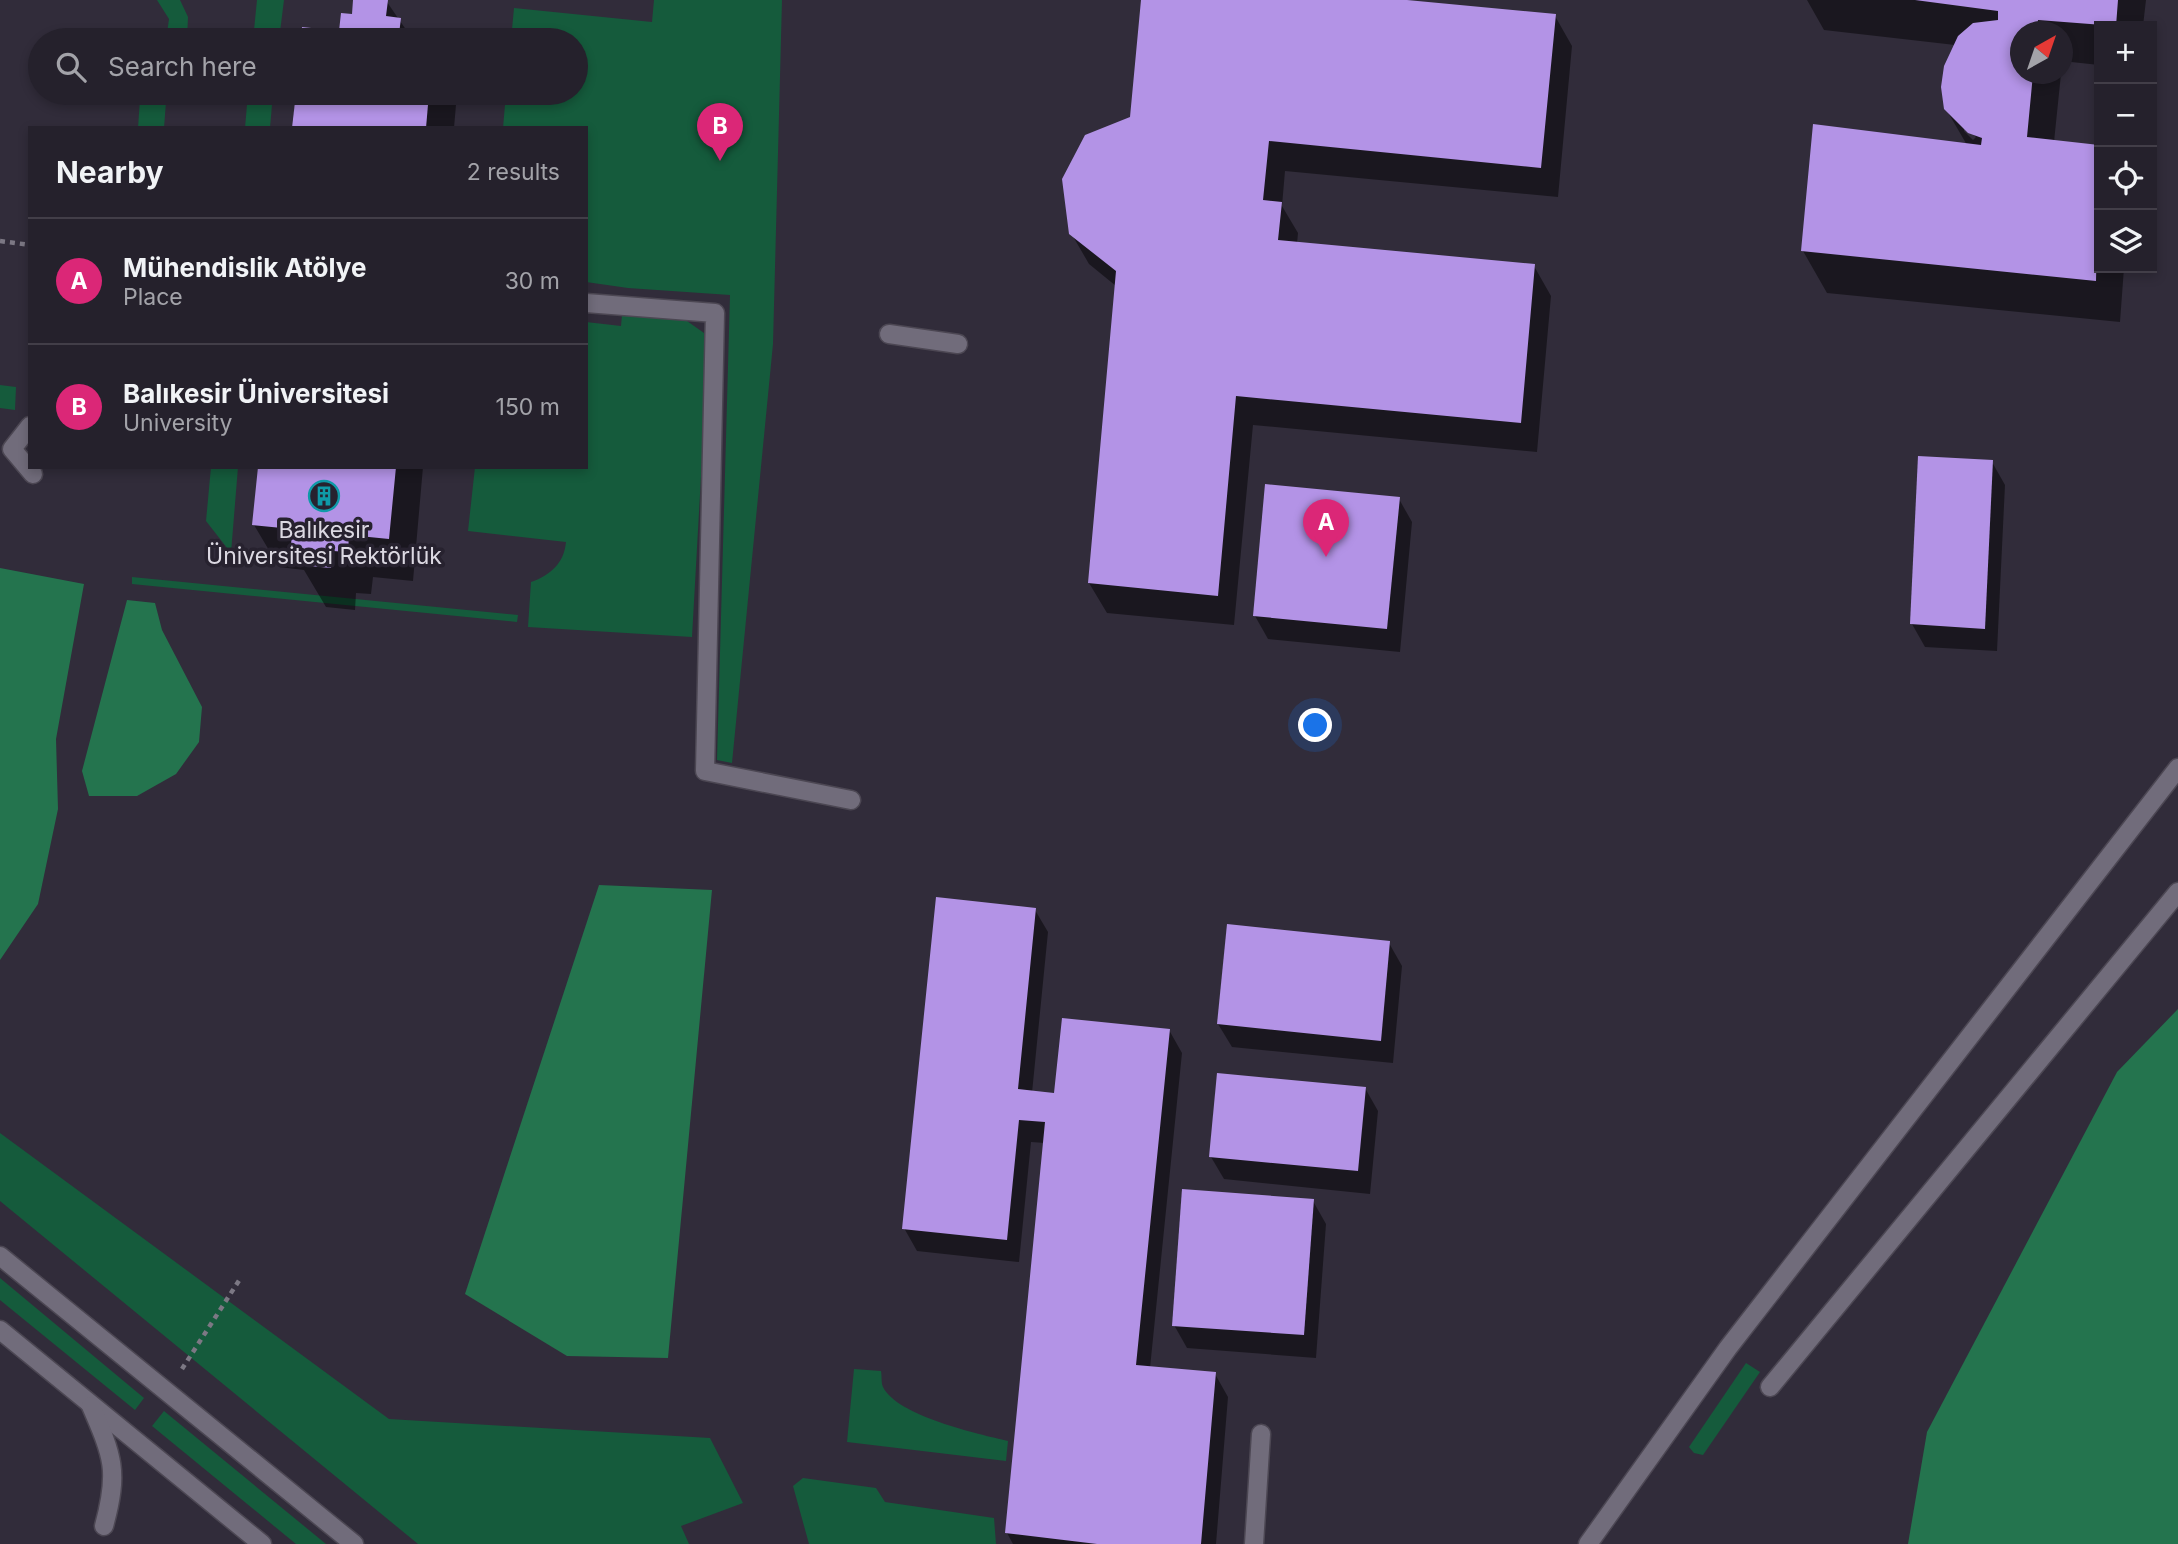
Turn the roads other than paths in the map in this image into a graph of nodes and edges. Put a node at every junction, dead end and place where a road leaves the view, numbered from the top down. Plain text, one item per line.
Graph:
1 (588, 303) edge
2 (889, 334) dead end
3 (958, 344) dead end
4 (28, 429) edge
5 (28, 468) edge
6 (29, 469) edge
7 (33, 474) dead end
8 (2178, 768) edge
9 (851, 800) dead end
10 (2178, 892) edge
11 (0, 1256) edge
12 (0, 1330) edge
13 (1770, 1387) dead end
14 (90, 1403) junction
15 (1261, 1434) dead end
16 (104, 1526) dead end
17 (262, 1544) edge
18 (354, 1544) edge
19 (1254, 1544) edge
20 (1588, 1544) edge

1 - 9 street
2 - 3 street
4 - 5 street
6 - 7 street
8 - 20 street
10 - 13 street
11 - 18 street
12 - 14 street
14 - 16 street
14 - 17 street
15 - 19 street

